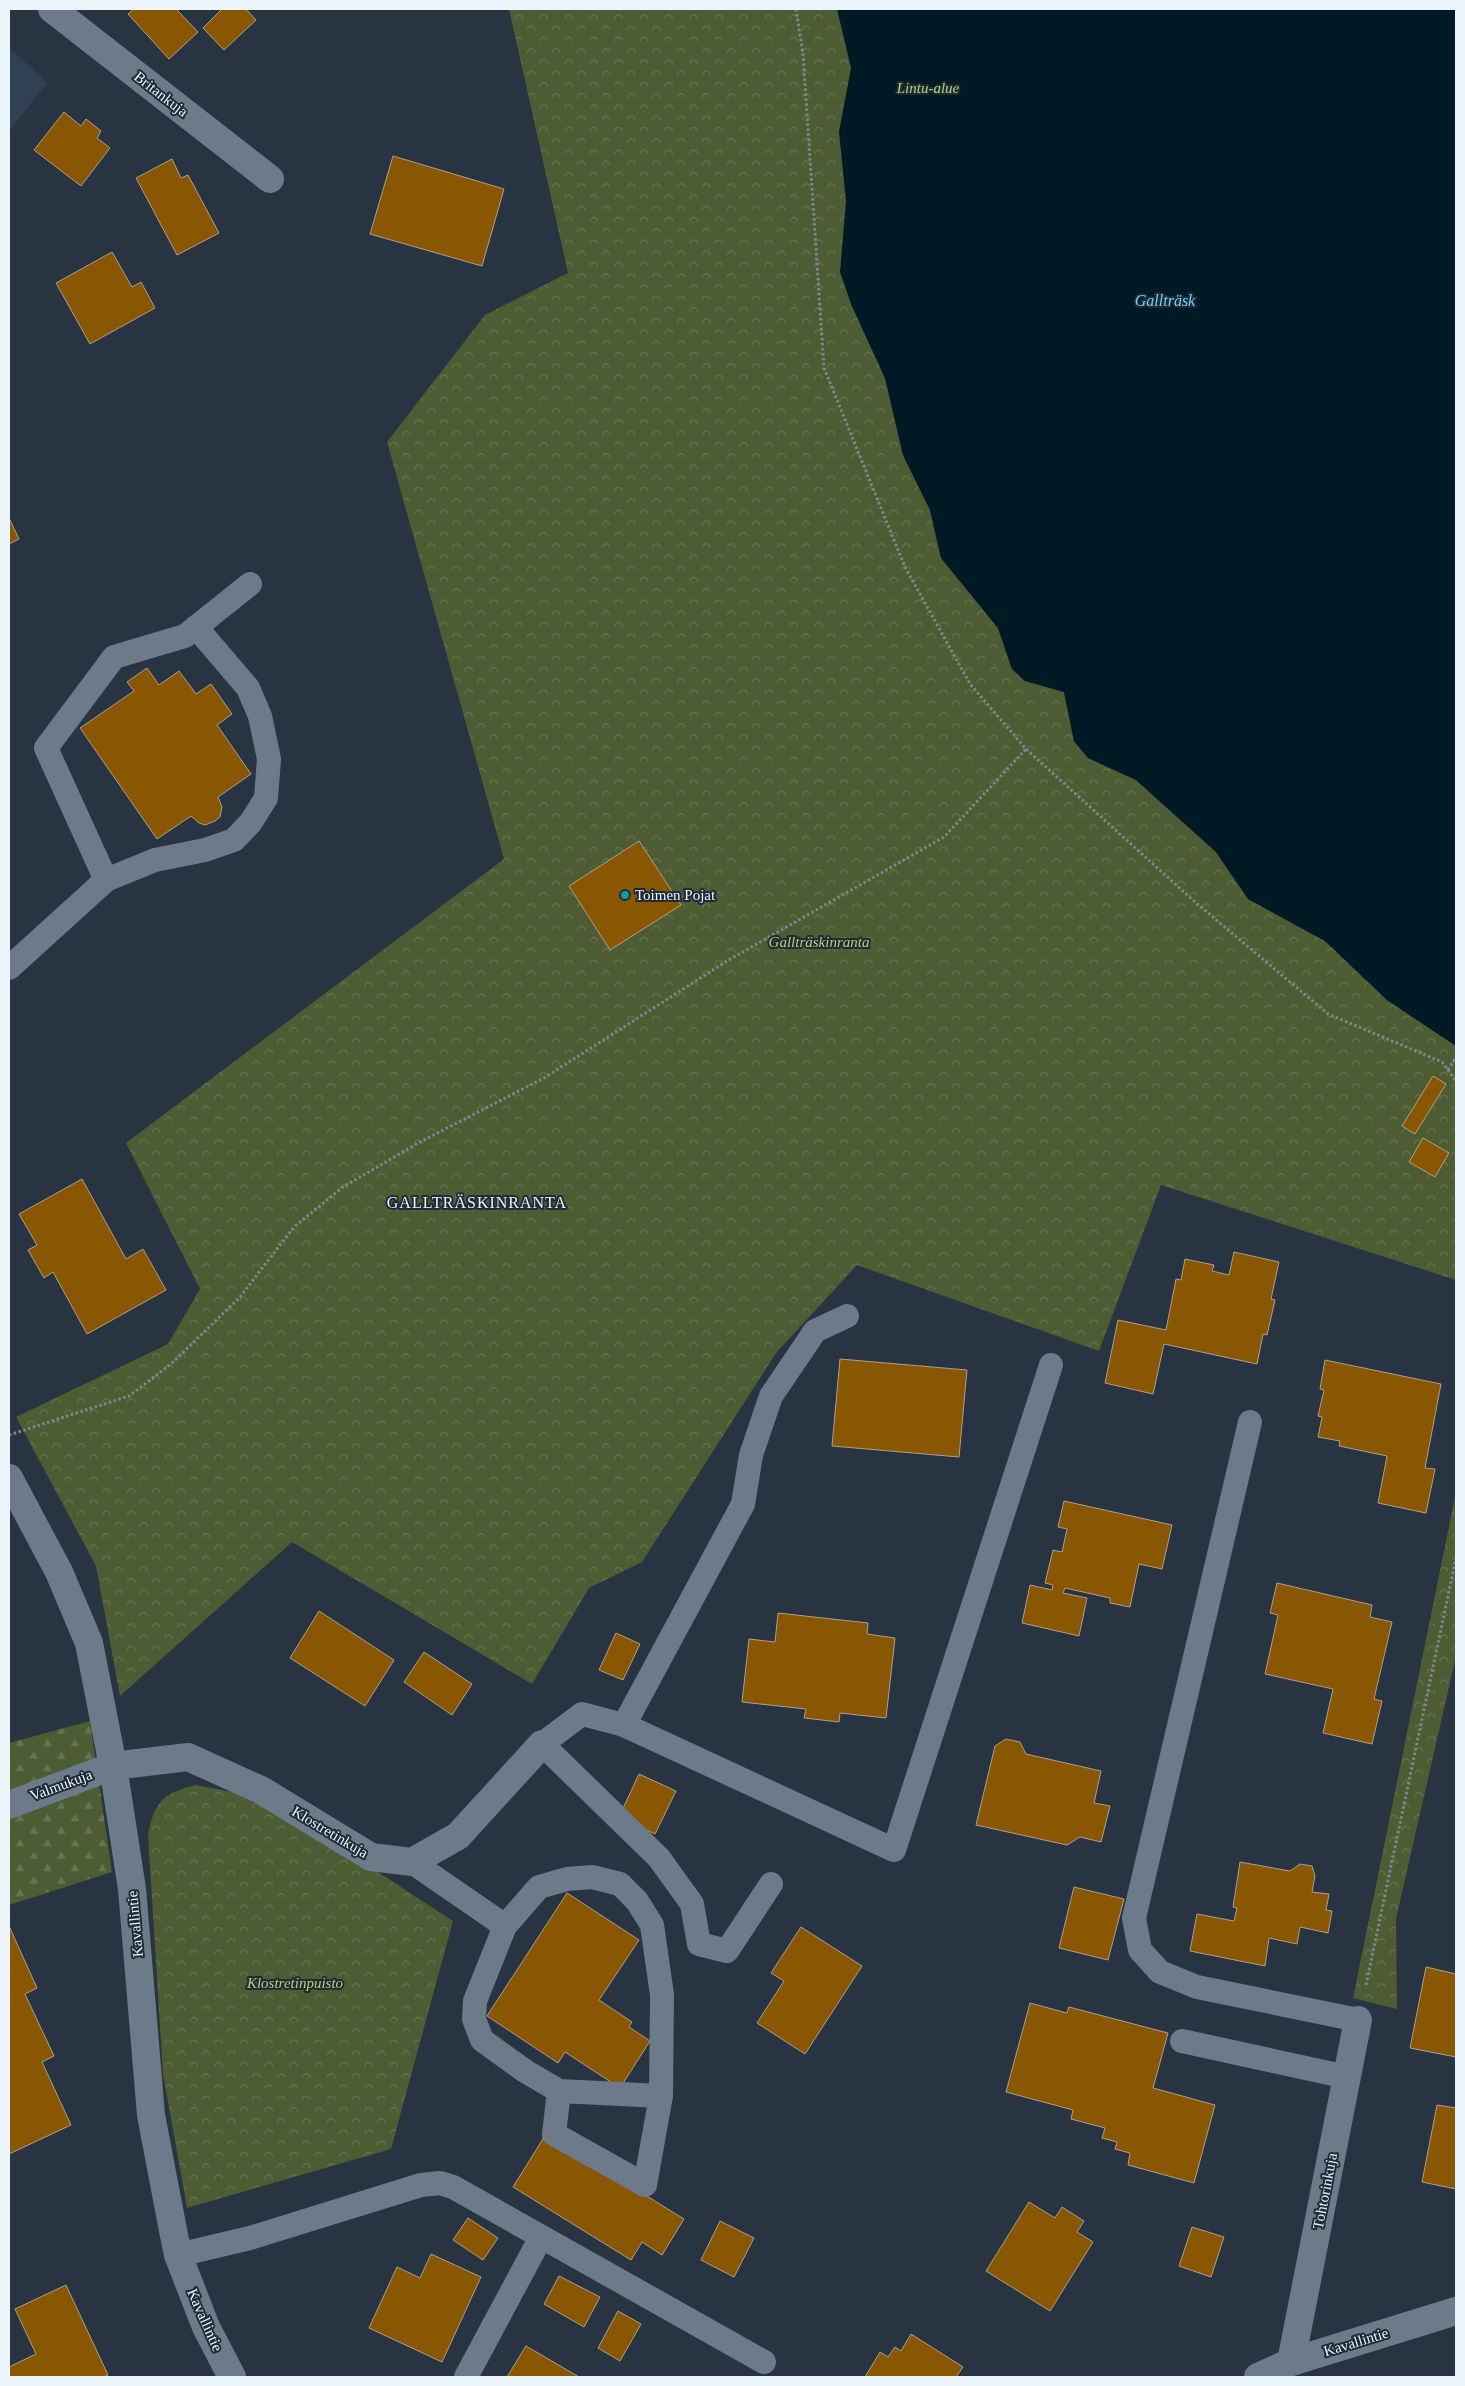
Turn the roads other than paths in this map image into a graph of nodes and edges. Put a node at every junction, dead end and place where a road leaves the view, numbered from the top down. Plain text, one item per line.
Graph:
1 (52, 9) edge
2 (270, 179) dead end
3 (250, 584) dead end
4 (196, 627) junction
5 (106, 880) junction
6 (9, 968) edge
7 (846, 1316) dead end
8 (1051, 1366) dead end
9 (1250, 1422) dead end
10 (9, 1478) edge
11 (624, 1725) junction
12 (542, 1744) junction
13 (113, 1766) junction
14 (9, 1805) edge
15 (412, 1862) junction
16 (771, 1884) dead end
17 (504, 1926) junction
18 (1358, 2020) joint
19 (1182, 2041) dead end
20 (1347, 2077) junction
21 (559, 2091) junction
22 (661, 2096) junction
23 (541, 2237) junction
24 (178, 2255) junction
25 (1456, 2311) edge
26 (764, 2362) dead end
27 (1291, 2362) junction
28 (232, 2377) edge
29 (466, 2377) edge
30 (1258, 2377) edge

1 - 2 street, Britankuja
3 - 4 lane
4 - 5 lane
4 - 5 lane
5 - 6 lane
7 - 11 lane
8 - 11 lane
9 - 18 lane
10 - 13 street, Kavallintie
11 - 12 lane
12 - 15 street
12 - 16 lane
13 - 14 street, Valmukuja
13 - 15 street, Klostretinkuja
13 - 24 street, Kavallintie
15 - 17 lane
17 - 21 lane
17 - 22 lane
18 - 20 street, Tohtorinkuja
19 - 20 lane
20 - 27 street, Tohtorinkuja
21 - 22 lane
21 - 22 lane
23 - 24 lane
23 - 26 lane
23 - 29 lane
24 - 28 street, Kavallintie
25 - 27 street, Kavallintie
27 - 30 street, Kavallintie

